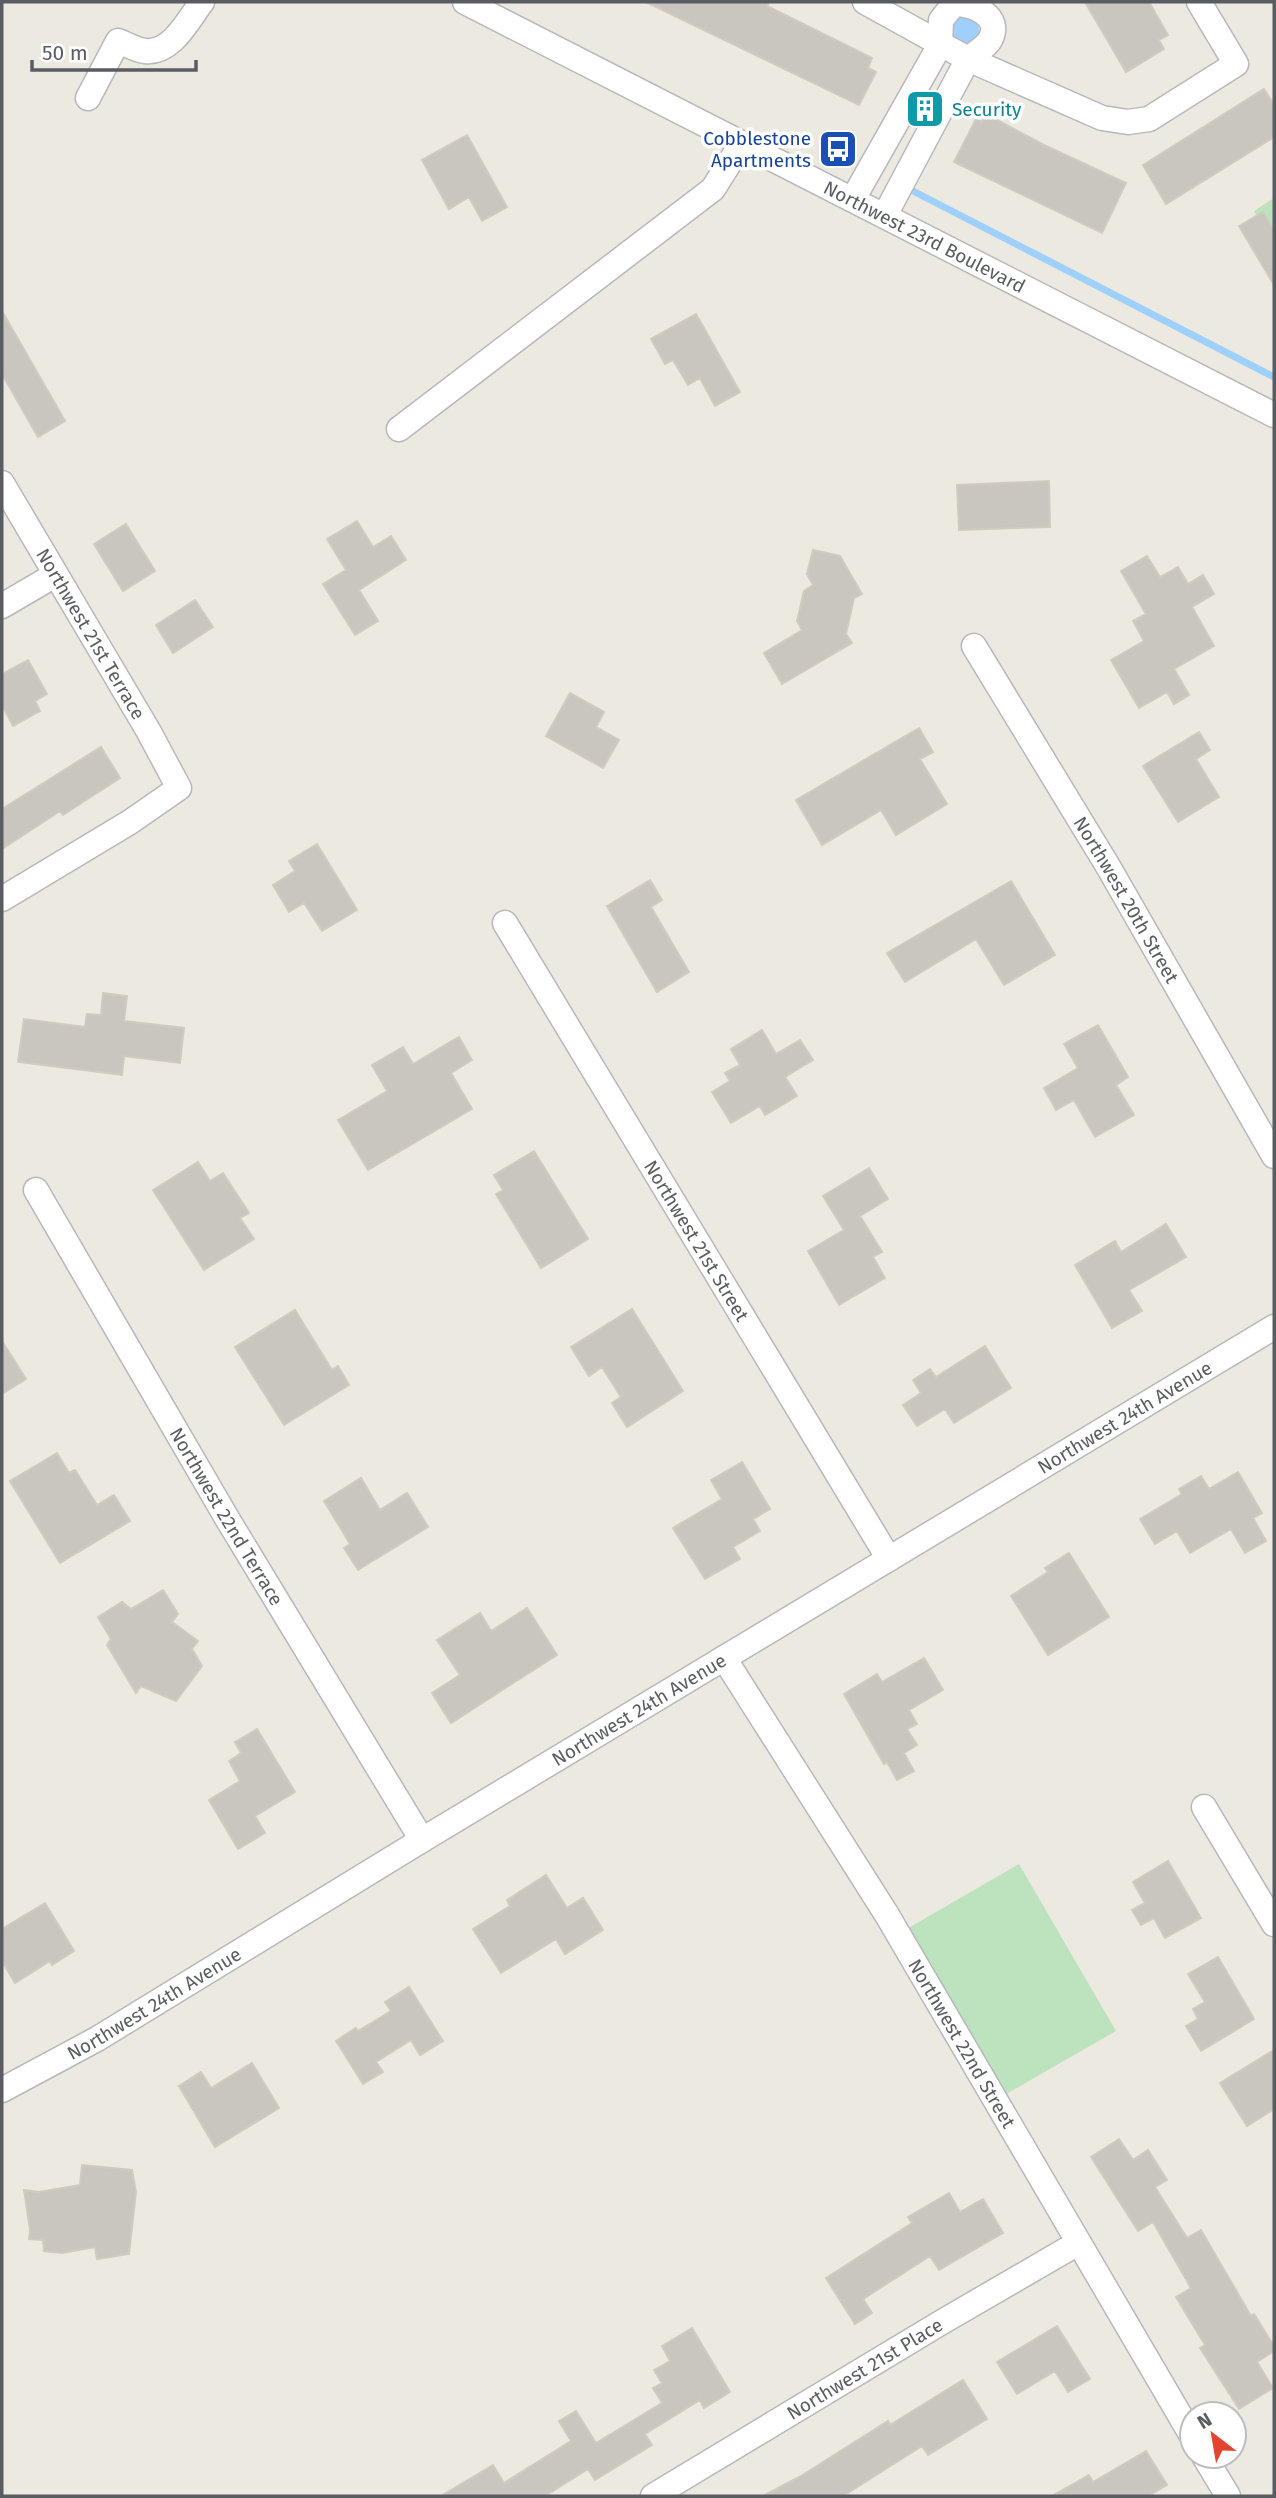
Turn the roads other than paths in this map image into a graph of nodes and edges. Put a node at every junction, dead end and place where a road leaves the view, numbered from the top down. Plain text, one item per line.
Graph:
1 (202, 2) edge
2 (465, 2) edge
3 (865, 2) edge
4 (1199, 2) edge
5 (940, 45) junction
6 (968, 59) junction
7 (88, 98) dead end
8 (742, 143) junction
9 (853, 199) junction
10 (885, 215) junction
11 (1274, 415) edge
12 (399, 429) dead end
13 (2, 483) edge
14 (55, 575) junction
15 (2, 606) edge
16 (974, 646) dead end
17 (2, 899) edge
18 (505, 923) dead end
19 (1274, 1156) edge
20 (36, 1190) dead end
21 (1274, 1327) edge
22 (889, 1559) junction
23 (724, 1658) junction
24 (1204, 1807) dead end
25 (422, 1840) junction
26 (1274, 1924) edge
27 (2, 2090) edge
28 (1078, 2243) junction
29 (1178, 2412) edge
30 (1212, 2470) edge
31 (653, 2496) edge
32 (1228, 2496) edge

1 - 7 street
2 - 8 street, Northwest 23rd Boulevard
3 - 5 street
4 - 6 street
5 - 6 street
5 - 6 street
5 - 9 street
6 - 10 street
8 - 9 street, Northwest 23rd Boulevard
8 - 12 street
9 - 10 street, Northwest 23rd Boulevard
10 - 11 street, Northwest 23rd Boulevard
13 - 14 street, Northwest 21st Terrace
14 - 15 street
14 - 17 street, Northwest 21st Terrace
16 - 19 street, Northwest 20th Street
18 - 22 street, Northwest 21st Street
20 - 25 street, Northwest 22nd Terrace
21 - 22 street, Northwest 24th Avenue
22 - 23 street, Northwest 24th Avenue
23 - 25 street, Northwest 24th Avenue
23 - 28 street, Northwest 22nd Street
24 - 26 street
25 - 27 street, Northwest 24th Avenue
28 - 29 street, Northwest 22nd Street
28 - 31 street, Northwest 21st Place
30 - 32 street

